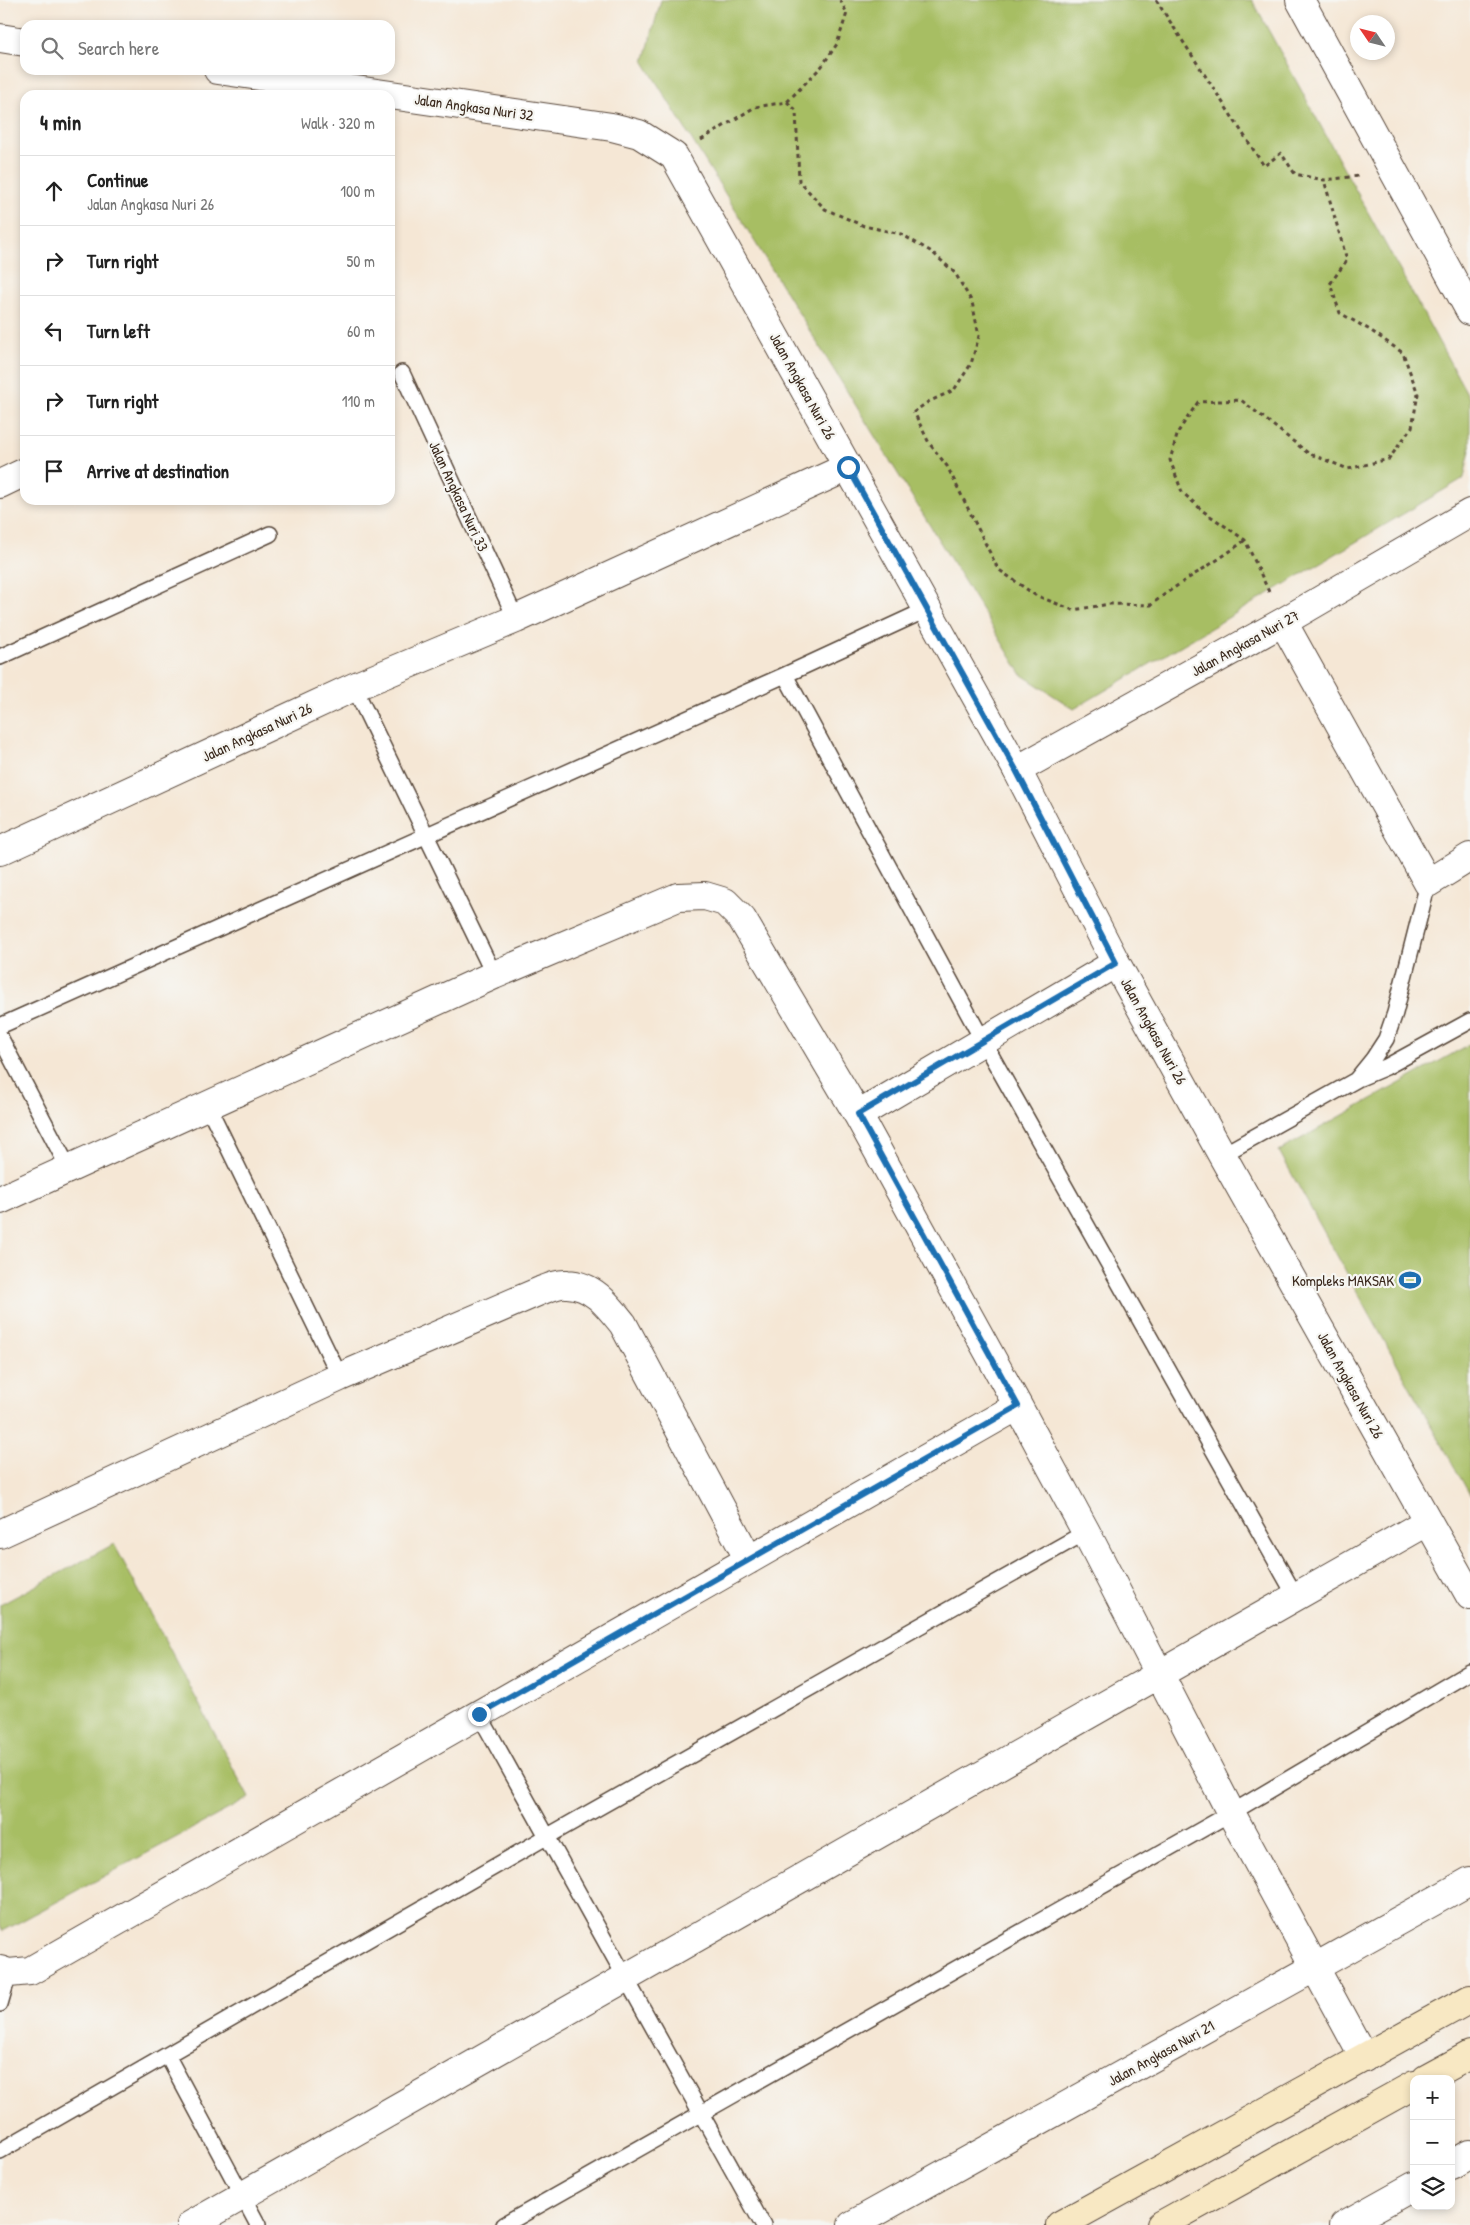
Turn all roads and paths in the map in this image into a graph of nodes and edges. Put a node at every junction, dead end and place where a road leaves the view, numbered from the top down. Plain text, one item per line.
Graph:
1 (840, 0) edge
2 (1156, 0) edge
3 (1300, 0) edge
4 (0, 38) edge
5 (20, 41) edge
6 (253, 75) edge
7 (356, 90) edge
8 (395, 96) edge
9 (787, 102) junction
10 (612, 127) joint
11 (674, 156) junction
12 (1365, 179) dead end
13 (1324, 180) junction
14 (1470, 312) edge
15 (402, 373) dead end
16 (848, 467) junction
17 (20, 474) edge
18 (0, 484) edge
19 (1470, 513) edge
20 (270, 534) dead end
21 (1244, 540) junction
22 (928, 609) junction
23 (516, 619) junction
24 (1283, 622) junction
25 (0, 657) edge
26 (785, 676) junction
27 (354, 687) junction
28 (1016, 770) junction
29 (426, 835) junction
30 (0, 851) edge
31 (1470, 857) edge
32 (1428, 883) junction
33 (1116, 963) junction
34 (494, 975) junction
35 (1470, 1021) edge
36 (0, 1026) edge
37 (0, 1038) edge
38 (983, 1041) junction
39 (1356, 1080) junction
40 (208, 1106) junction
41 (858, 1114) junction
42 (1222, 1155) junction
43 (69, 1169) junction
44 (0, 1200) edge
45 (340, 1377) junction
46 (1018, 1406) junction
47 (1427, 1522) junction
48 (1086, 1532) junction
49 (0, 1534) edge
50 (749, 1560) junction
51 (1470, 1596) edge
52 (1296, 1597) junction
53 (1470, 1672) edge
54 (1160, 1674) junction
55 (479, 1714) junction
56 (1231, 1813) junction
57 (548, 1836) junction
58 (1470, 1881) edge
59 (1315, 1967) junction
60 (4, 1972) edge
61 (626, 1978) junction
62 (1470, 1999) edge
63 (0, 2004) edge
64 (167, 2055) junction
65 (1470, 2055) edge
66 (1364, 2058) junction
67 (1433, 2075) edge
68 (1410, 2088) edge
69 (701, 2113) junction
70 (0, 2151) edge
71 (1470, 2154) edge
72 (1455, 2163) edge
73 (1410, 2188) edge
74 (242, 2196) junction
75 (191, 2225) edge
76 (258, 2225) edge
77 (504, 2225) edge
78 (763, 2225) edge
79 (852, 2225) edge
80 (1060, 2225) edge
81 (1161, 2225) edge
82 (1344, 2225) edge

1 - 9 path
2 - 13 path
3 - 14 street
4 - 5 street
6 - 7 street, Jalan Angkasa Nuri 32
8 - 10 street, Jalan Angkasa Nuri 32
9 - 11 path
9 - 21 path
10 - 11 street, Jalan Angkasa Nuri 26
11 - 16 street, Jalan Angkasa Nuri 26
12 - 13 path
13 - 21 path
15 - 23 lane, Jalan Angkasa Nuri 33
16 - 22 street, Jalan Angkasa Nuri 26
16 - 23 street, Jalan Angkasa Nuri 26
17 - 18 street
19 - 24 street, Jalan Angkasa Nuri 27
20 - 25 lane
21 - 24 path
22 - 26 lane
22 - 28 street, Jalan Angkasa Nuri 26
23 - 27 street, Jalan Angkasa Nuri 26
24 - 28 street, Jalan Angkasa Nuri 27
24 - 32 street
26 - 29 lane
26 - 38 lane
27 - 29 lane
27 - 30 street, Jalan Angkasa Nuri 26
28 - 33 street, Jalan Angkasa Nuri 26
29 - 34 lane
29 - 36 lane
31 - 32 street
32 - 39 lane
33 - 38 street
33 - 42 street, Jalan Angkasa Nuri 26
34 - 40 street
34 - 41 street
35 - 39 lane
37 - 43 lane
38 - 41 street
38 - 52 lane
39 - 42 lane
40 - 43 street
40 - 45 lane
41 - 46 street
42 - 47 street, Jalan Angkasa Nuri 26
43 - 44 street
45 - 49 street
45 - 50 street
46 - 48 street
46 - 50 street
47 - 51 street, Jalan Angkasa Nuri 26
47 - 52 street
48 - 54 street
48 - 57 lane
50 - 55 street
52 - 54 street
53 - 56 lane
54 - 56 street
54 - 61 street
55 - 57 lane
55 - 60 street
56 - 59 street
56 - 69 lane
57 - 61 lane
57 - 64 lane
58 - 59 street, Jalan Angkasa Nuri 21
59 - 66 street
59 - 79 street, Jalan Angkasa Nuri 21
60 - 63 lane
61 - 69 lane
61 - 74 street
62 - 66 main road
64 - 70 lane
64 - 74 lane
65 - 67 main road
66 - 80 main road
68 - 81 main road
69 - 77 lane
69 - 78 lane
71 - 72 street
73 - 82 street
74 - 75 street
74 - 76 lane

